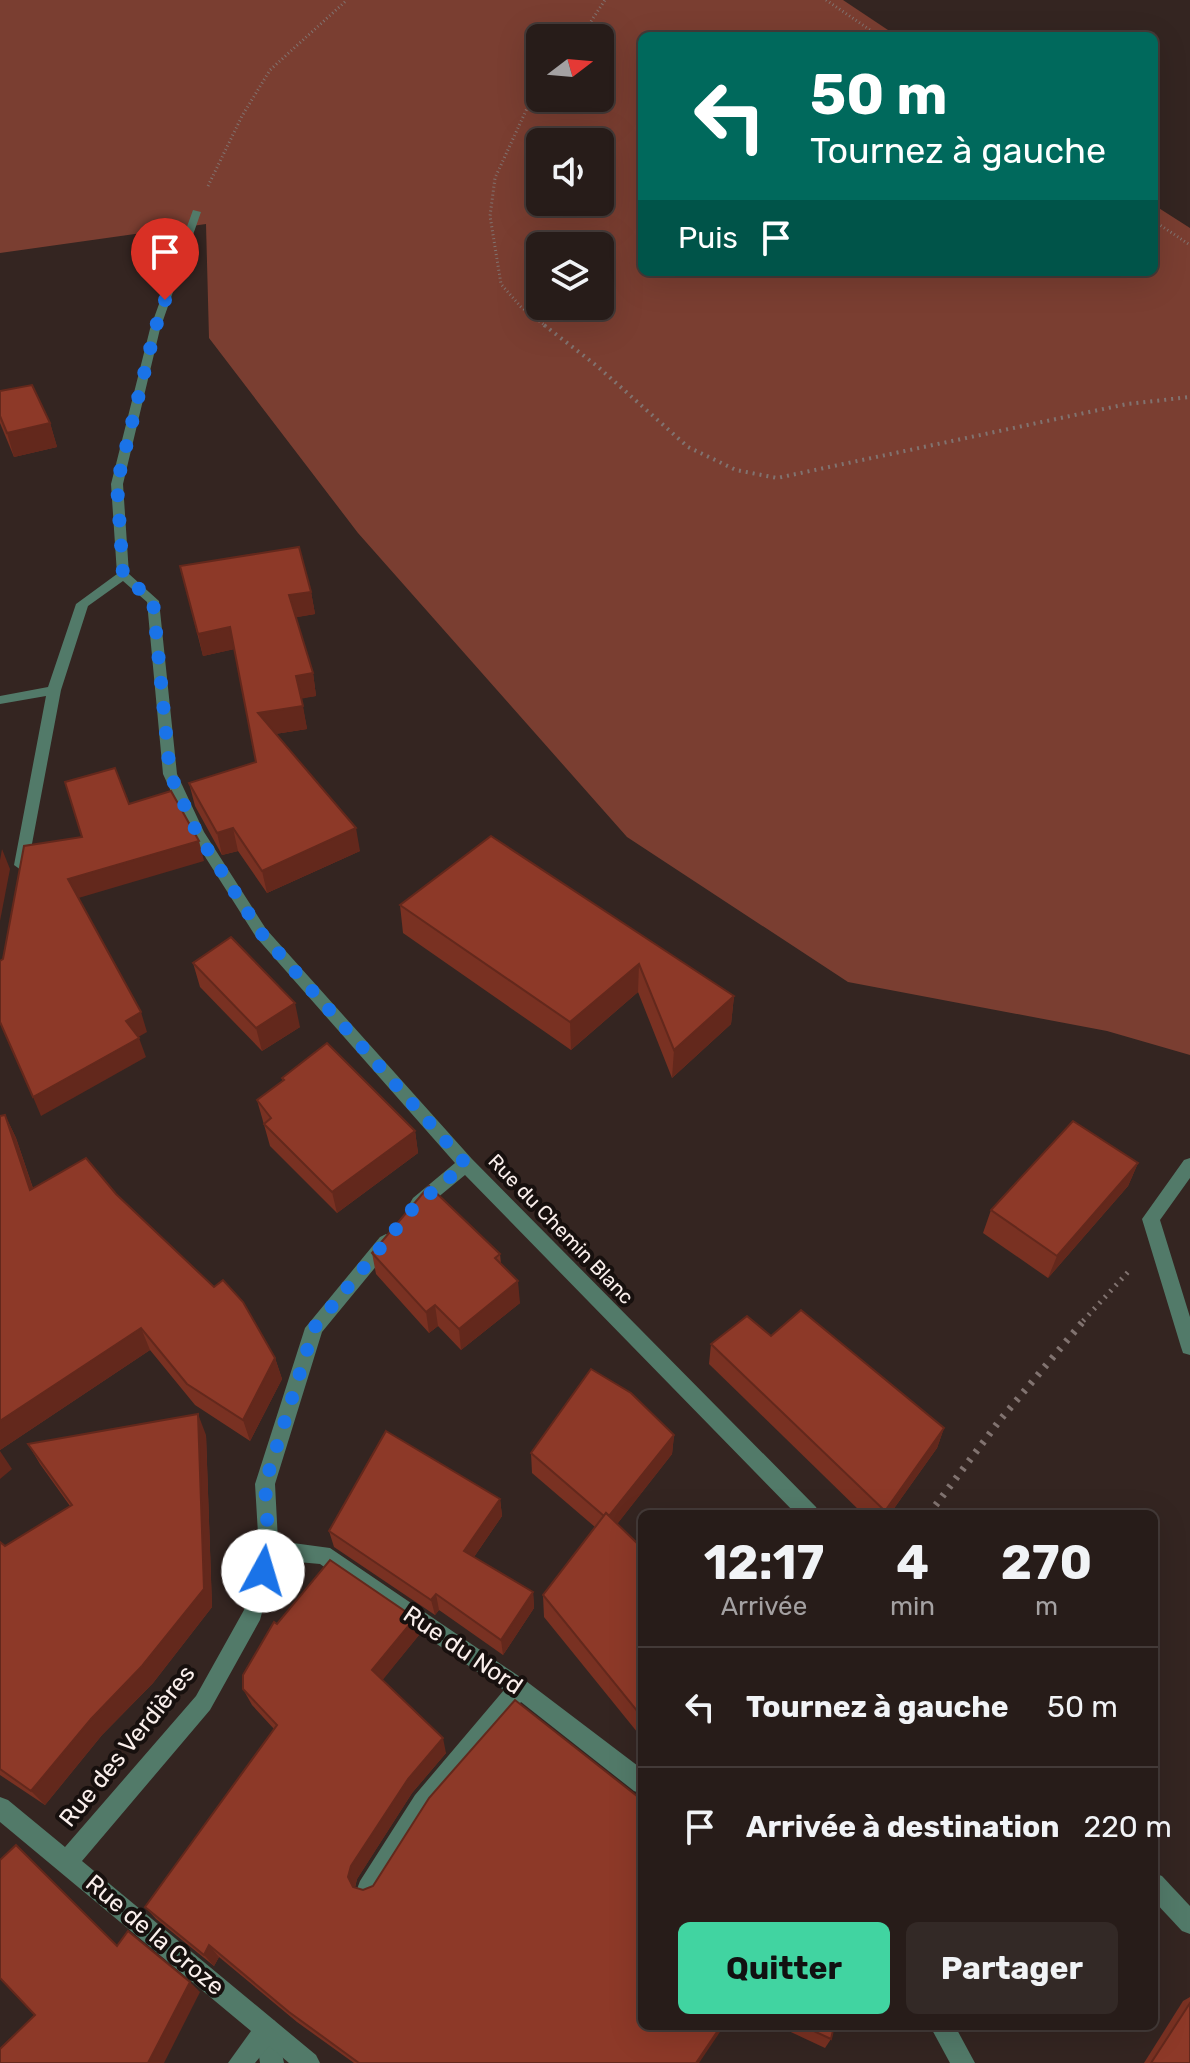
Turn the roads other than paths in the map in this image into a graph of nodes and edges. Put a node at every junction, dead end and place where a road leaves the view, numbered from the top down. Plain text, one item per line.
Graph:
1 (196, 212) road end
2 (123, 575) junction
3 (54, 690) junction
4 (0, 700) edge
5 (17, 887) edge
6 (466, 1164) junction
7 (1190, 1165) edge
8 (1190, 1347) edge
9 (805, 1510) edge
10 (269, 1550) junction
11 (519, 1688) junction
12 (638, 1780) edge
13 (0, 1808) edge
14 (67, 1862) junction
15 (1158, 1888) edge
16 (368, 1889) edge
17 (1190, 1923) edge
18 (267, 2029) junction
19 (944, 2030) edge
20 (240, 2063) edge
21 (272, 2063) edge
22 (308, 2063) edge
23 (963, 2063) edge

1 - 2 street
2 - 3 street
2 - 6 street, Rue du Chemin Blanc
3 - 4 street
3 - 5 street
6 - 9 street, Rue du Chemin Blanc
6 - 10 street, Rue des Verdières
7 - 8 street
10 - 11 street, Rue du Nord
10 - 14 street, Rue des Verdières
11 - 12 street, Rue du Nord
11 - 16 street
13 - 14 street, Rue de la Croze
14 - 18 street, Rue de la Croze
15 - 17 street
18 - 20 street
18 - 21 street
18 - 22 street, Rue de la Croze
19 - 23 street

